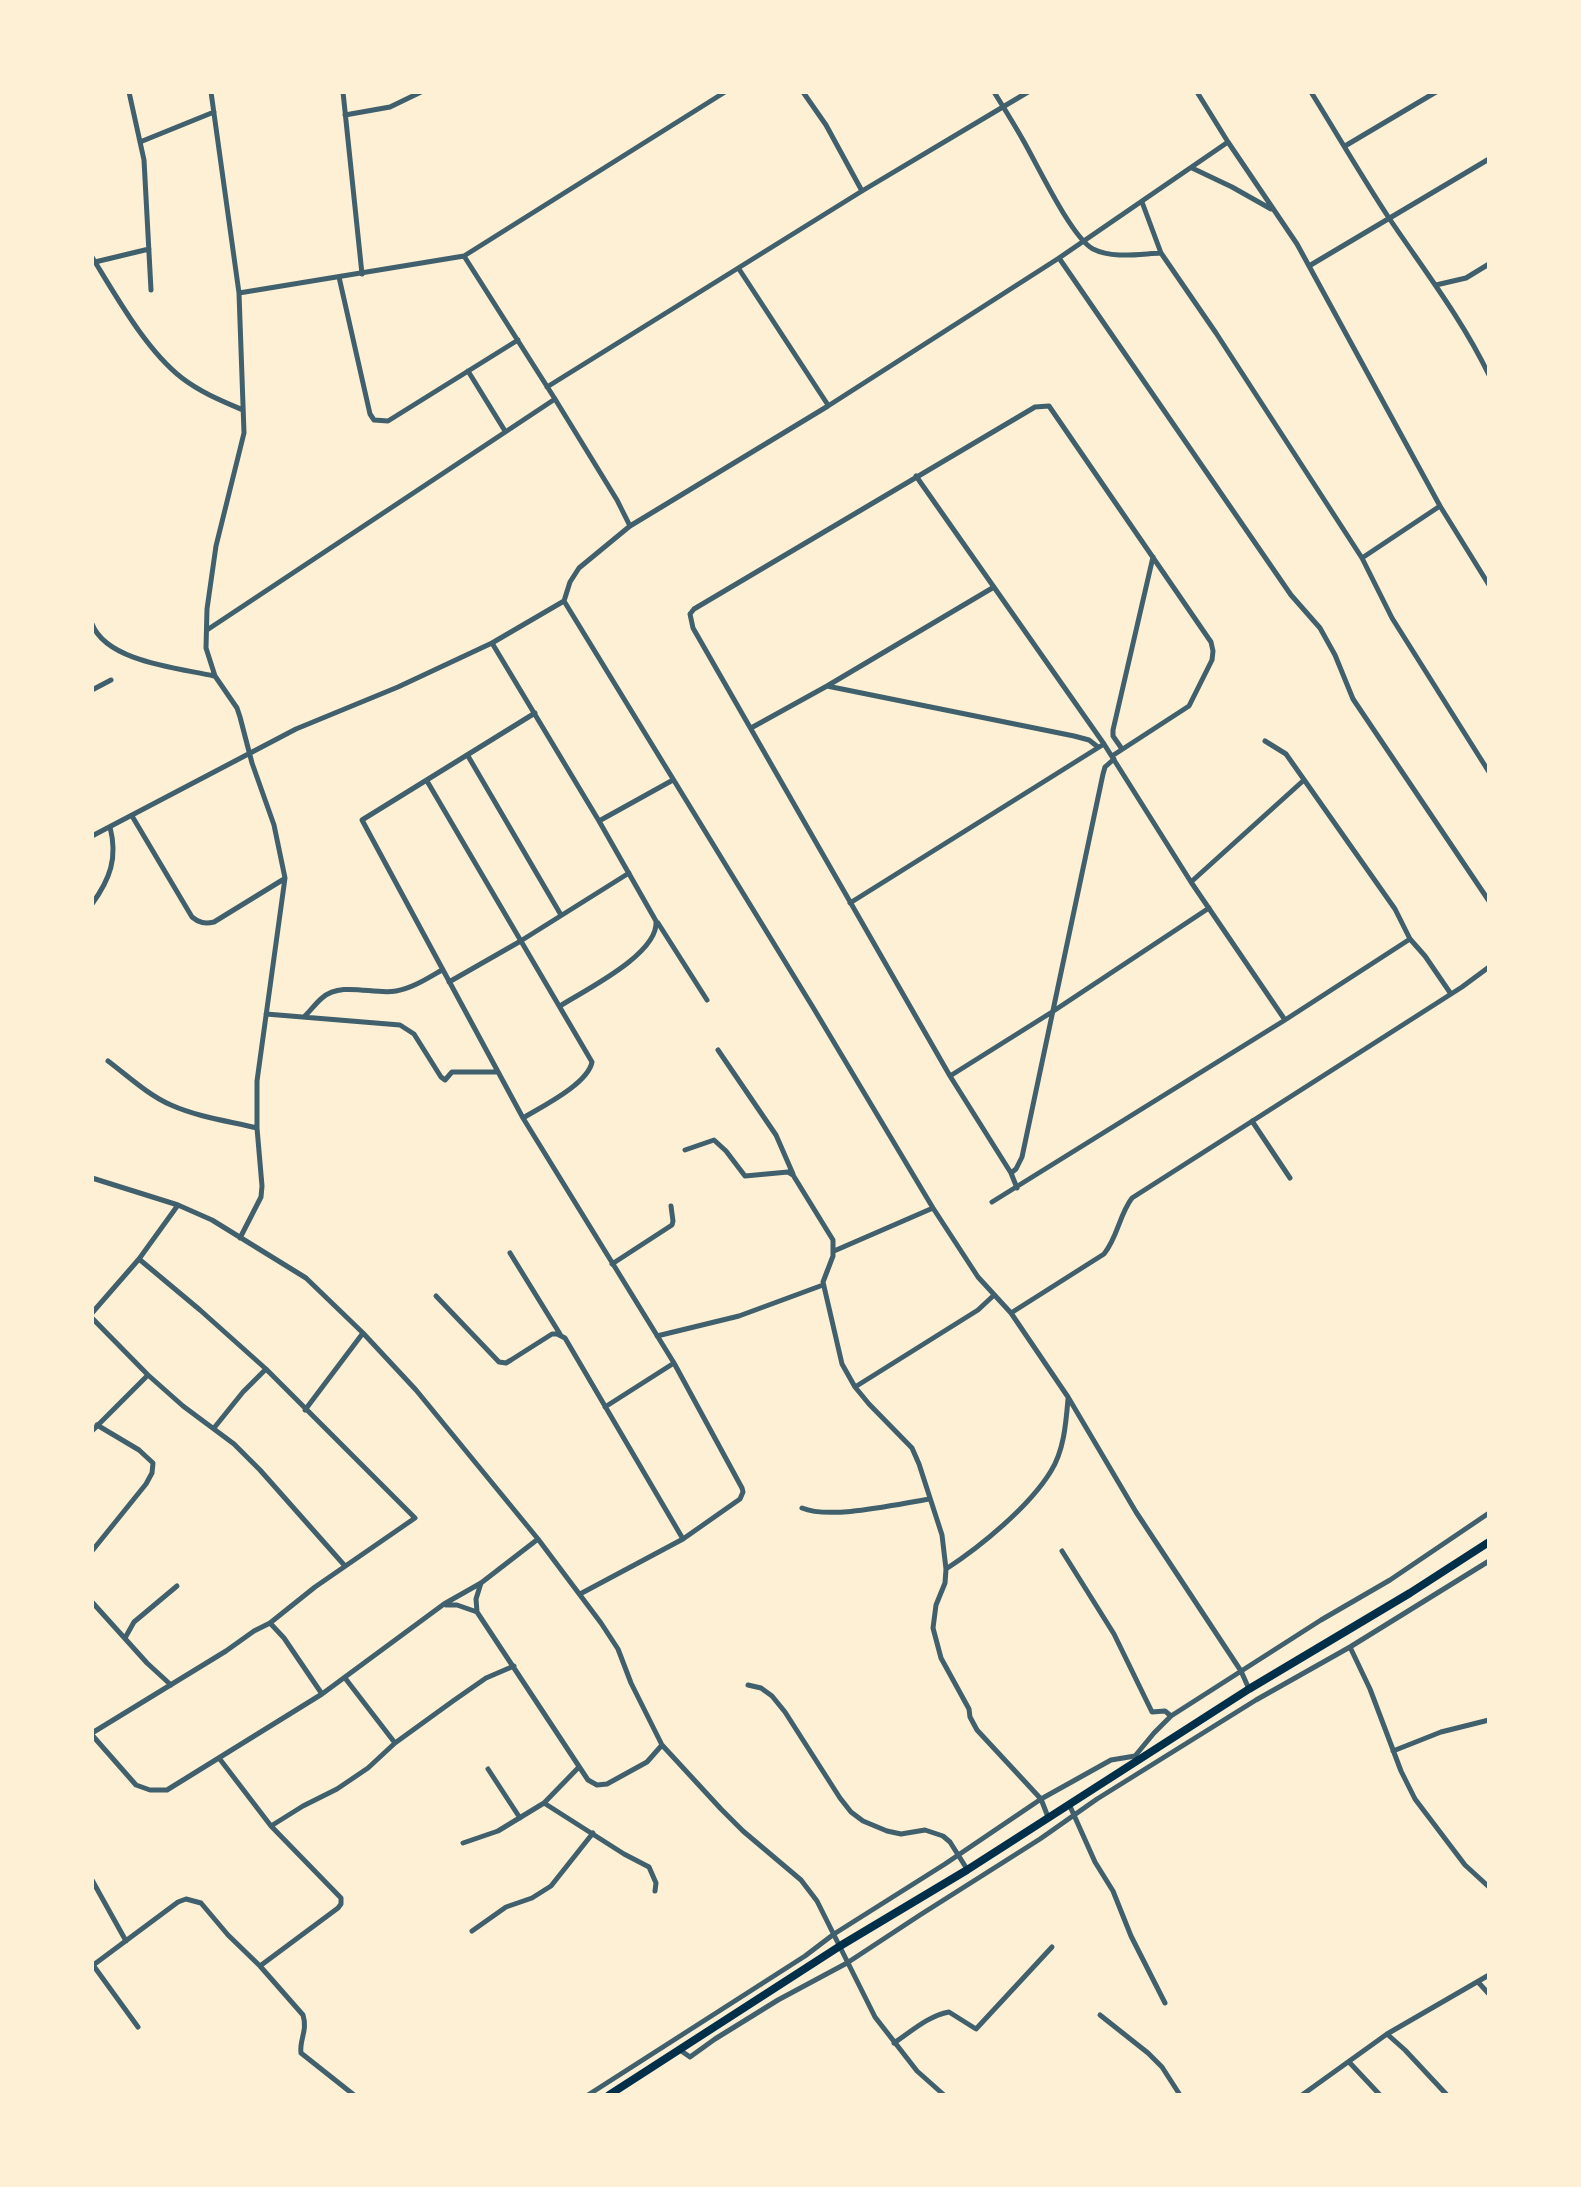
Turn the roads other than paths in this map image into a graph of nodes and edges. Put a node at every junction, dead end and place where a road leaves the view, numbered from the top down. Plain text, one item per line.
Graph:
1 (129, 92) edge
2 (211, 92) edge
3 (343, 92) edge
4 (421, 92) edge
5 (725, 92) edge
6 (803, 92) edge
7 (994, 92) edge
8 (1028, 92) edge
9 (1197, 92) edge
10 (1311, 92) edge
11 (1436, 92) edge
12 (1003, 107) junction
13 (214, 112) junction
14 (345, 115) junction
15 (140, 142) junction
16 (1228, 142) junction
17 (1345, 146) junction
18 (1489, 159) edge
19 (1192, 168) junction
20 (862, 191) junction
21 (1142, 202) junction
22 (1275, 212) junction
23 (1389, 218) junction
24 (1083, 242) junction
25 (149, 249) junction
26 (1161, 253) junction
27 (464, 256) junction
28 (1059, 258) junction
29 (93, 259) edge
30 (1489, 264) edge
31 (1309, 266) junction
32 (739, 269) junction
33 (362, 274) junction
34 (339, 277) junction
35 (1436, 285) junction
36 (151, 290) dead end
37 (239, 293) junction
38 (518, 340) junction
39 (468, 371) junction
40 (1489, 375) edge
41 (547, 387) junction
42 (555, 399) junction
43 (828, 406) junction
44 (243, 410) junction
45 (505, 431) junction
46 (916, 476) junction
47 (1440, 506) junction
48 (630, 526) junction
49 (1153, 557) junction
50 (1362, 558) junction
51 (1489, 585) edge
52 (994, 587) junction
53 (564, 601) junction
54 (92, 624) edge
55 (206, 630) junction
56 (492, 643) junction
57 (215, 676) junction
58 (111, 680) dead end
59 (827, 686) junction
60 (92, 690) edge
61 (535, 713) junction
62 (751, 728) junction
63 (1265, 741) dead end
64 (1101, 746) junction
65 (1122, 749) junction
66 (249, 753) junction
67 (468, 756) junction
68 (1113, 757) junction
69 (1489, 772) edge
70 (673, 780) junction
71 (1304, 780) junction
72 (427, 781) junction
73 (132, 816) junction
74 (599, 821) junction
75 (110, 827) junction
76 (92, 836) edge
77 (629, 873) junction
78 (285, 878) junction
79 (1191, 882) junction
80 (1489, 901) edge
81 (850, 903) junction
82 (92, 904) edge
83 (1209, 908) junction
84 (561, 915) junction
85 (654, 915) junction
86 (1410, 939) junction
87 (519, 942) junction
88 (1489, 967) edge
89 (442, 970) junction
90 (449, 982) junction
91 (1451, 994) junction
92 (707, 1000) dead end
93 (560, 1006) junction
94 (1052, 1012) junction
95 (266, 1014) junction
96 (305, 1017) junction
97 (1285, 1020) junction
98 (718, 1050) dead end
99 (108, 1061) dead end
100 (498, 1072) junction
101 (950, 1076) junction
102 (523, 1118) junction
103 (1252, 1121) junction
104 (257, 1128) junction
105 (685, 1150) dead end
106 (1011, 1173) junction
107 (793, 1175) junction
108 (92, 1178) edge
109 (1290, 1178) dead end
110 (1017, 1188) junction
111 (992, 1202) dead end
112 (178, 1205) junction
113 (671, 1206) dead end
114 (933, 1208) junction
115 (240, 1238) junction
116 (834, 1251) junction
117 (510, 1253) dead end
118 (139, 1259) junction
119 (612, 1264) junction
120 (823, 1285) junction
121 (436, 1296) dead end
122 (993, 1296) junction
123 (1011, 1313) junction
124 (92, 1315) edge
125 (363, 1333) junction
126 (561, 1335) junction
127 (657, 1336) junction
128 (674, 1363) junction
129 (266, 1369) junction
130 (148, 1375) junction
131 (855, 1387) junction
132 (1068, 1397) junction
133 (605, 1407) junction
134 (305, 1410) junction
135 (97, 1425) junction
136 (214, 1428) junction
137 (92, 1431) edge
138 (930, 1499) junction
139 (802, 1508) dead end
140 (1489, 1513) edge
141 (538, 1539) junction
142 (683, 1539) junction
143 (1489, 1542) edge
144 (92, 1551) edge
145 (1062, 1551) dead end
146 (1489, 1561) edge
147 (345, 1566) junction
148 (946, 1569) junction
149 (481, 1583) junction
150 (177, 1586) dead end
151 (580, 1594) junction
152 (92, 1602) edge
153 (444, 1604) junction
154 (477, 1612) junction
155 (270, 1623) junction
156 (125, 1639) junction
157 (1350, 1647) junction
158 (514, 1666) junction
159 (1241, 1671) junction
160 (345, 1678) junction
161 (171, 1685) junction
162 (748, 1685) dead end
163 (1249, 1689) junction
164 (322, 1694) junction
165 (1171, 1716) junction
166 (1489, 1720) edge
167 (92, 1734) edge
168 (395, 1743) junction
169 (662, 1745) junction
170 (1393, 1751) junction
171 (219, 1758) junction
172 (1136, 1758) junction
173 (579, 1767) junction
174 (488, 1769) dead end
175 (1041, 1799) junction
176 (544, 1803) junction
177 (1069, 1804) junction
178 (1074, 1813) junction
179 (1048, 1817) junction
180 (520, 1818) junction
181 (271, 1826) junction
182 (593, 1833) junction
183 (463, 1843) dead end
184 (958, 1855) junction
185 (967, 1870) junction
186 (92, 1880) edge
187 (1489, 1887) edge
188 (655, 1891) dead end
189 (472, 1931) dead end
190 (834, 1934) junction
191 (126, 1941) junction
192 (840, 1946) junction
193 (1052, 1947) dead end
194 (847, 1963) junction
195 (92, 1966) edge
196 (260, 1966) junction
197 (1489, 1975) edge
198 (1478, 1982) junction
199 (1489, 1994) edge
200 (1165, 2003) dead end
201 (1100, 2015) dead end
202 (138, 2027) dead end
203 (1387, 2034) junction
204 (894, 2043) junction
205 (680, 2050) junction
206 (1349, 2062) junction
207 (354, 2095) edge
208 (588, 2095) edge
209 (609, 2095) edge
210 (944, 2095) edge
211 (1180, 2095) edge
212 (1302, 2095) edge
213 (1380, 2095) edge
214 (1447, 2095) edge

1 - 15 street
2 - 13 street
3 - 14 street
4 - 14 street
5 - 27 street
6 - 20 street
7 - 12 street
8 - 12 street
9 - 16 street
10 - 17 street
11 - 17 street
12 - 20 street
12 - 24 street
13 - 15 street
13 - 37 street
14 - 33 street
15 - 25 street
16 - 19 street
16 - 22 street
17 - 23 street
18 - 23 street
19 - 21 street
19 - 22 street
20 - 32 street
21 - 24 street
21 - 26 street
22 - 31 street
23 - 31 street
23 - 35 street
24 - 26 street
24 - 28 street
25 - 29 street
25 - 36 street
26 - 50 street
27 - 33 street
27 - 38 street
28 - 43 street
28 - 80 street
29 - 44 street
30 - 35 street
31 - 47 street
32 - 41 street
32 - 43 street
33 - 34 street
34 - 37 street
34 - 39 street
35 - 40 street
37 - 44 street
38 - 39 street
38 - 41 street
39 - 45 street
41 - 42 street
42 - 45 street
42 - 48 street
43 - 48 street
44 - 55 street
45 - 55 street
46 - 49 street
46 - 52 street
46 - 62 street
47 - 50 street
47 - 51 street
48 - 53 street
49 - 65 street
49 - 65 street
50 - 69 street
52 - 59 street
52 - 64 street
53 - 56 street
53 - 70 street
54 - 57 street
55 - 57 street
56 - 61 street
56 - 66 street
57 - 66 street
58 - 60 street
59 - 62 street
59 - 64 street
61 - 67 street
61 - 74 street
62 - 81 street
63 - 71 street
64 - 68 street
64 - 81 street
65 - 68 street
66 - 73 street
66 - 78 street
67 - 72 street
67 - 84 street
68 - 79 street
68 - 94 street
70 - 74 street
70 - 114 street
71 - 79 street
71 - 86 street
72 - 87 street
72 - 89 street
73 - 75 street
73 - 78 street
74 - 77 street
75 - 76 street
75 - 82 street
77 - 84 street
77 - 85 street
78 - 95 street
79 - 83 street
81 - 101 street
83 - 94 street
83 - 97 street
84 - 87 street
85 - 92 street
85 - 93 street
86 - 91 street
86 - 97 street
87 - 90 street
87 - 93 street
88 - 91 street
89 - 90 street
89 - 96 street
90 - 100 street
91 - 103 street
93 - 102 street
94 - 101 street
94 - 106 street
95 - 96 street
95 - 104 street
96 - 100 street
97 - 110 street
98 - 107 street
99 - 104 street
100 - 102 street
101 - 106 street
102 - 119 street
103 - 109 street
103 - 123 street
104 - 115 street
105 - 107 street
106 - 110 street
107 - 116 street
108 - 112 street
110 - 111 street
112 - 115 street
112 - 118 street
113 - 119 street
114 - 116 street
114 - 122 street
115 - 125 street
116 - 120 street
117 - 126 street
118 - 124 street
118 - 129 street
119 - 127 street
120 - 127 street
120 - 131 street
121 - 126 street
122 - 123 street
122 - 131 street
123 - 132 street
124 - 130 street
125 - 134 street
125 - 141 street
126 - 133 street
127 - 128 street
128 - 133 street
128 - 142 street
129 - 134 street
129 - 136 street
130 - 135 street
130 - 136 street
131 - 138 street
132 - 148 street
132 - 159 street
133 - 142 street
134 - 147 street
135 - 137 street
135 - 144 street
136 - 147 street
138 - 139 street
138 - 148 street
140 - 159 street
141 - 149 street
141 - 151 street
142 - 151 street
143 - 163 highway
145 - 165 street
146 - 157 street
147 - 155 street
148 - 175 street
149 - 153 street
149 - 154 street
150 - 156 street
151 - 169 street
152 - 156 street
153 - 154 street
153 - 160 street
154 - 158 street
155 - 161 street
155 - 164 street
156 - 161 street
157 - 170 street
157 - 178 street
158 - 168 street
158 - 173 street
159 - 163 street
159 - 165 street
160 - 164 street
160 - 168 street
161 - 167 street
162 - 184 street
163 - 172 highway
164 - 171 street
165 - 172 street
166 - 170 street
167 - 171 street
168 - 181 street
169 - 173 street
169 - 190 street
170 - 187 street
171 - 181 street
172 - 175 street
172 - 177 highway
173 - 176 street
174 - 180 street
175 - 179 street
175 - 184 street
176 - 180 street
176 - 182 street
177 - 178 street
177 - 179 highway
178 - 194 street
178 - 200 street
179 - 185 highway
180 - 183 street
181 - 196 street
182 - 188 street
182 - 189 street
184 - 185 street
184 - 190 street
185 - 192 highway
186 - 191 street
190 - 192 street
190 - 208 street
191 - 195 street
191 - 196 street
192 - 194 street
192 - 205 highway
193 - 204 street
194 - 204 street
194 - 205 street
195 - 202 street
196 - 207 street
197 - 198 street
198 - 199 street
198 - 203 street
201 - 211 street
203 - 206 street
203 - 214 street
204 - 210 street
205 - 209 highway
206 - 212 street
206 - 213 street

